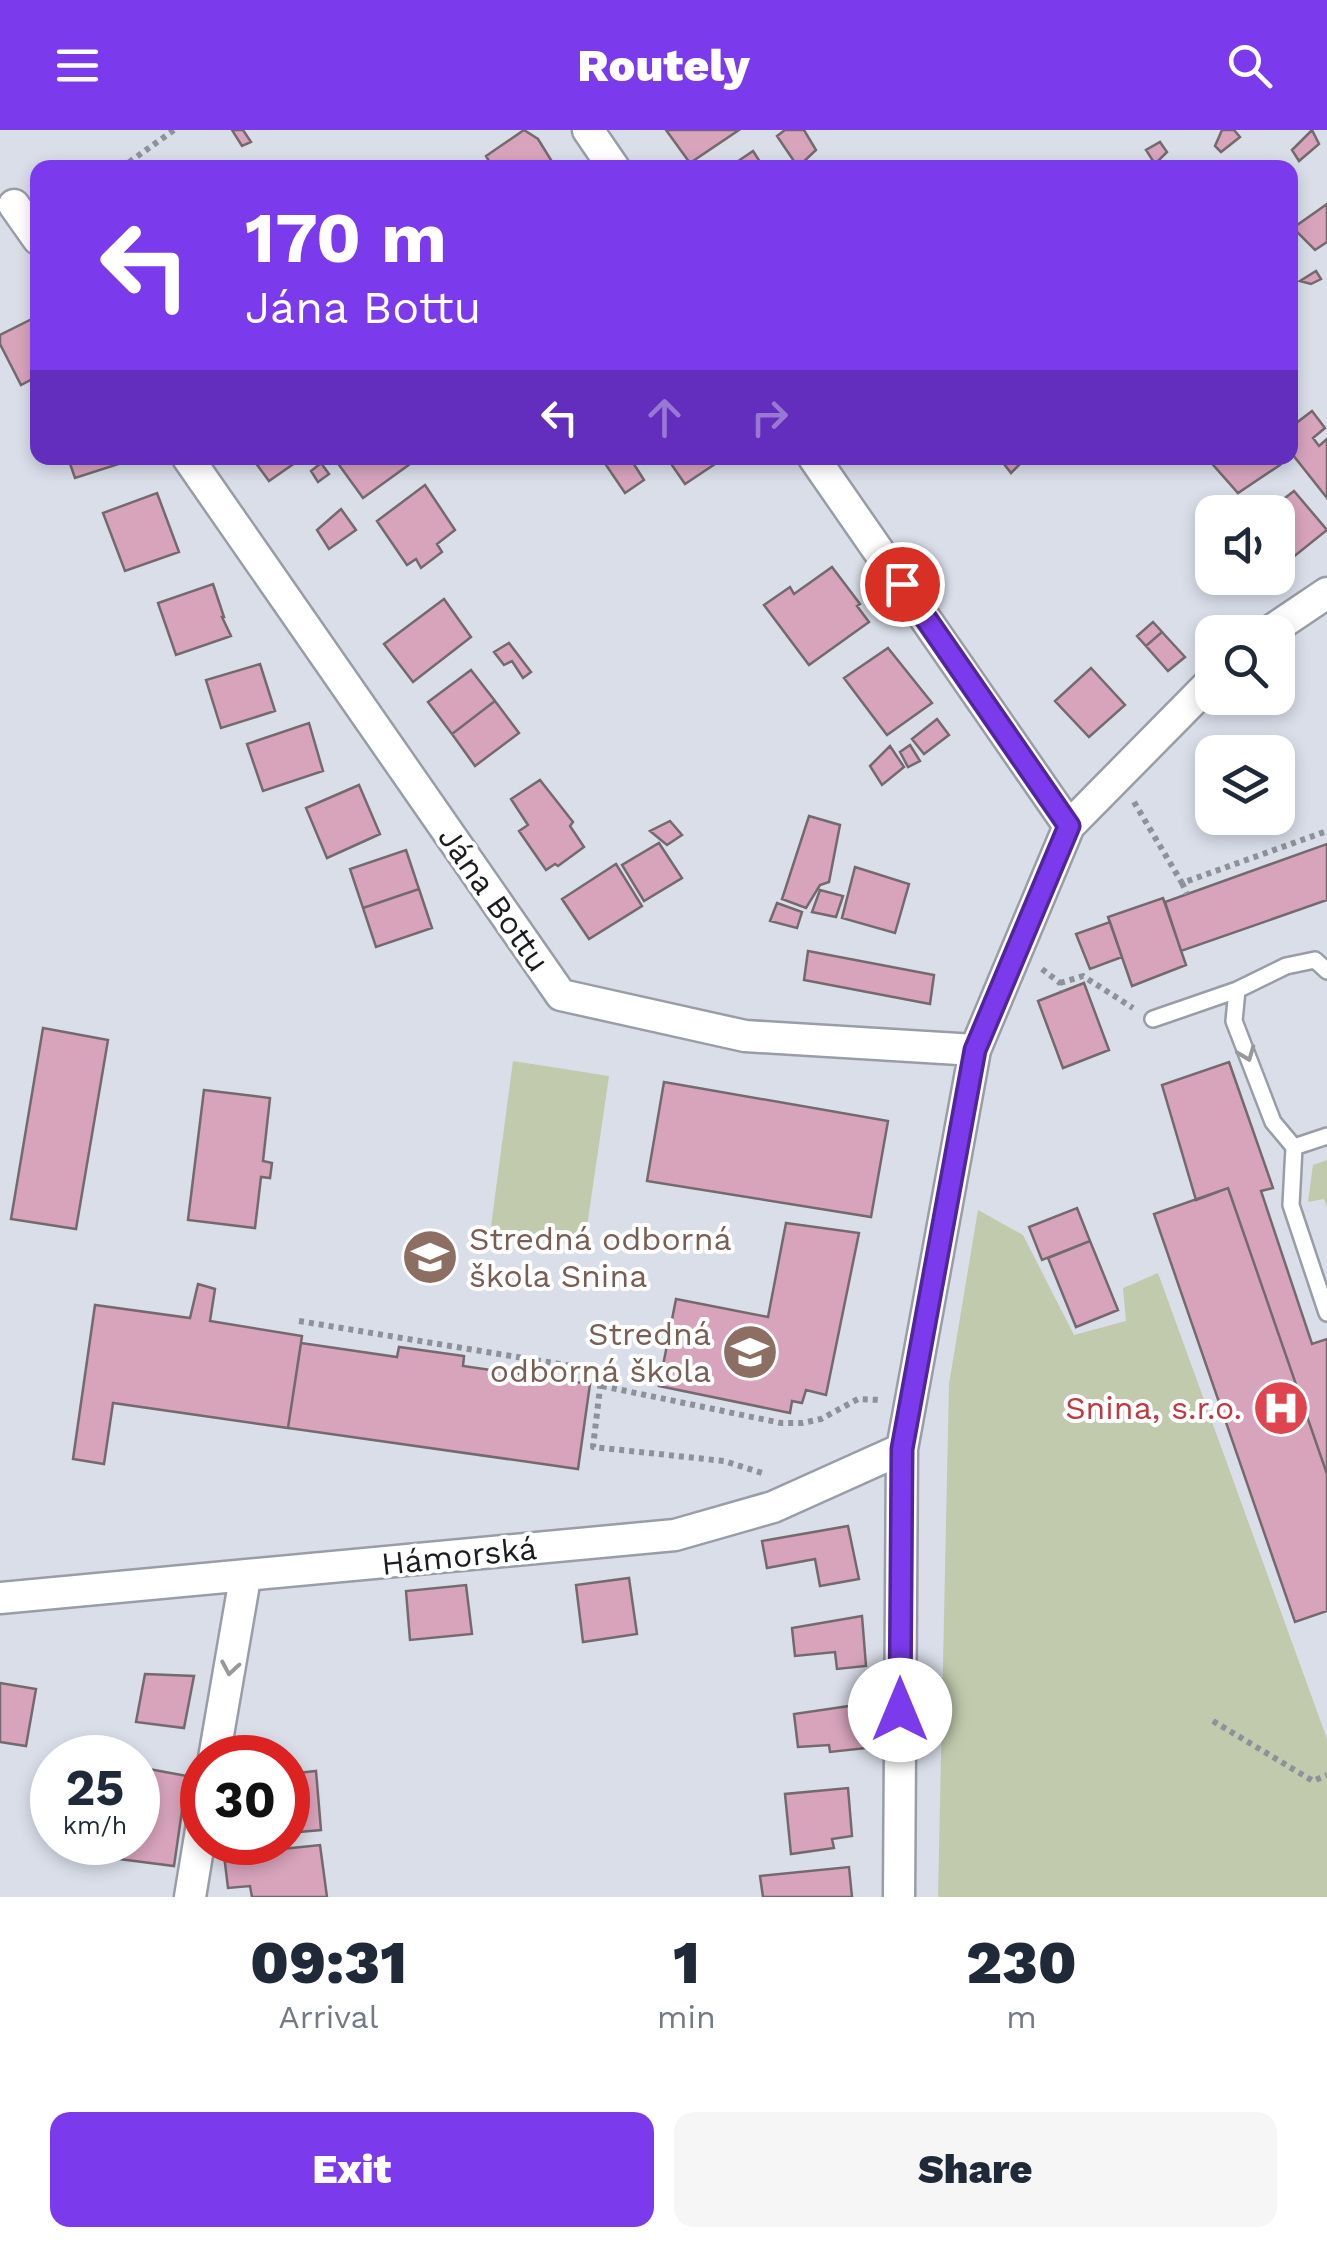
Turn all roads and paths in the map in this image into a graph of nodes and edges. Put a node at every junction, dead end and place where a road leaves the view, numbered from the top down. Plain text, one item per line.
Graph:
1 (174, 130) edge
2 (588, 130) edge
3 (132, 160) edge
4 (609, 160) edge
5 (14, 206) dead end
6 (30, 229) edge
7 (193, 465) edge
8 (819, 465) edge
9 (1327, 593) edge
10 (1294, 615) edge
11 (1195, 698) edge
12 (1132, 799) dead end
13 (1069, 826) junction
14 (1327, 830) edge
15 (1182, 883) junction
16 (1187, 894) dead end
17 (1034, 962) dead end
18 (1323, 962) edge
19 (1237, 990) junction
20 (1137, 1010) dead end
21 (1153, 1018) dead end
22 (975, 1050) junction
23 (1327, 1136) edge
24 (1294, 1147) junction
25 (1327, 1313) edge
26 (299, 1321) dead end
27 (602, 1386) junction
28 (887, 1400) dead end
29 (902, 1449) junction
30 (771, 1476) dead end
31 (245, 1578) junction
32 (0, 1598) edge
33 (1213, 1722) dead end
34 (218, 1735) edge
35 (1327, 1775) edge
36 (195, 1865) edge
37 (190, 1897) edge
38 (899, 1897) edge

1 - 3 path
2 - 4 street
5 - 6 street
7 - 22 street, Jána Bottu
8 - 13 street
9 - 10 street
11 - 13 street
12 - 15 path
13 - 22 street
14 - 15 path
15 - 16 path
17 - 20 path
18 - 19 lane
19 - 21 lane
19 -> 24 lane
22 - 29 street
23 - 24 lane
24 - 25 lane
26 - 27 path
27 - 28 path
27 - 30 path
29 - 31 street, Hámorská
29 - 38 street
31 - 32 street, Hámorská
31 -> 34 street
33 - 35 path
36 - 37 street

